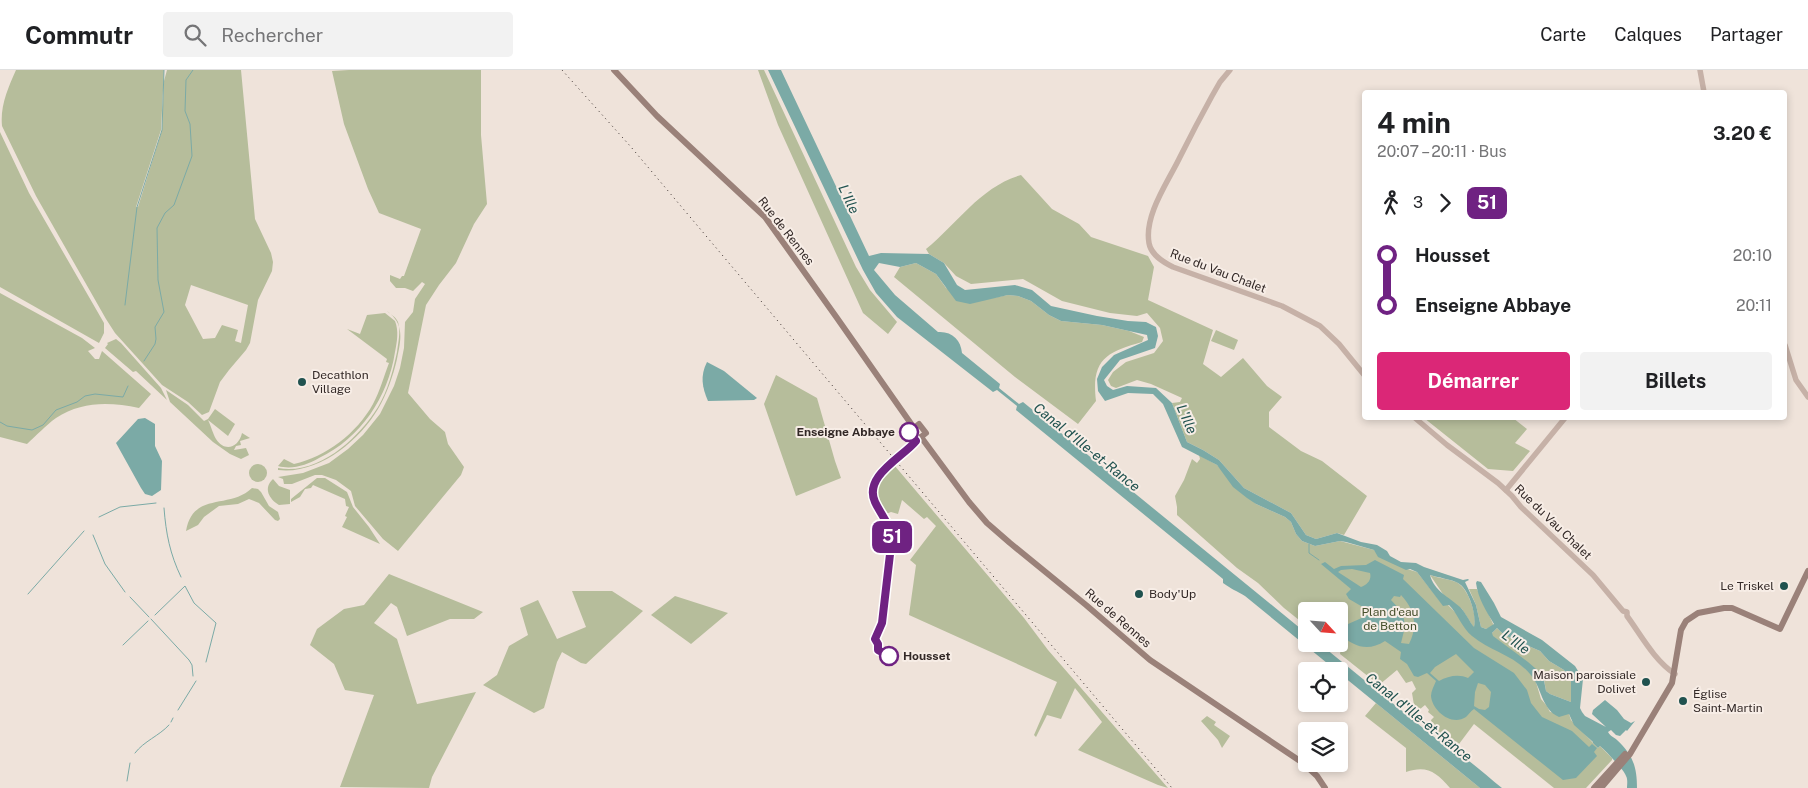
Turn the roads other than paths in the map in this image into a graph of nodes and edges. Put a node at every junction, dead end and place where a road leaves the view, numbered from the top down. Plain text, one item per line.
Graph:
1 (614, 70) edge
2 (1230, 70) edge
3 (1700, 70) edge
4 (1704, 90) edge
5 (1787, 351) edge
6 (1362, 372) edge
7 (1808, 396) edge
8 (1417, 420) edge
9 (1563, 420) edge
10 (1506, 490) junction
11 (1808, 571) edge
12 (1675, 674) junction
13 (1617, 767) junction
14 (1325, 788) edge
15 (1594, 788) edge
16 (1601, 788) edge

1 - 14 main road, Rue de Rennes
2 - 6 street, Rue du Vau Chalet
3 - 4 street
5 - 7 street
8 - 10 street, Rue du Vau Chalet
9 - 10 street
10 - 12 street, Rue du Vau Chalet
11 - 12 main road
12 - 13 main road
13 - 15 main road
13 - 16 main road

